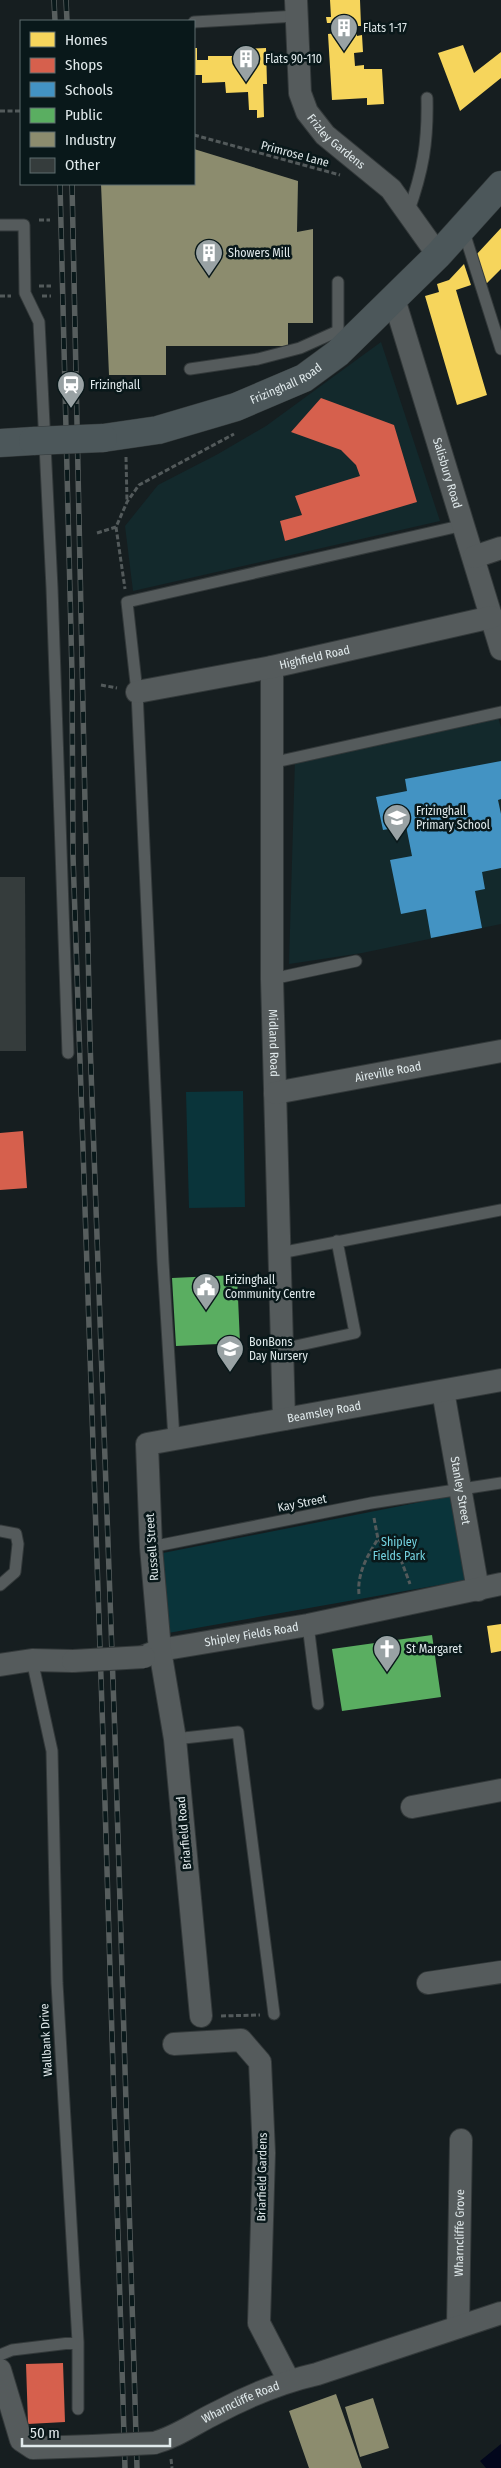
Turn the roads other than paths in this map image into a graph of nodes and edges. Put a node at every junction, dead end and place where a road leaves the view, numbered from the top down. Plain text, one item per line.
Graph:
1 (297, 8) edge
2 (195, 22) edge
3 (427, 98) dead end
4 (501, 185) edge
5 (408, 213) junction
6 (0, 225) edge
7 (463, 229) junction
8 (438, 255) junction
9 (338, 282) dead end
10 (394, 299) junction
11 (338, 342) junction
12 (501, 349) edge
13 (190, 368) dead end
14 (0, 444) edge
15 (464, 526) junction
16 (501, 548) edge
17 (474, 557) junction
18 (492, 617) junction
19 (501, 649) edge
20 (272, 667) junction
21 (137, 692) junction
22 (501, 712) edge
23 (271, 763) junction
24 (356, 961) dead end
25 (272, 979) junction
26 (501, 1051) edge
27 (68, 1053) dead end
28 (275, 1093) junction
29 (501, 1210) edge
30 (338, 1241) junction
31 (280, 1253) junction
32 (282, 1349) junction
33 (501, 1380) edge
34 (443, 1391) junction
35 (284, 1419) junction
36 (174, 1439) junction
37 (147, 1444) joint
38 (501, 1484) edge
39 (460, 1490) junction
40 (0, 1531) edge
41 (151, 1547) junction
42 (501, 1584) edge
43 (0, 1585) edge
44 (478, 1590) junction
45 (308, 1625) junction
46 (152, 1653) junction
47 (32, 1660) junction
48 (0, 1665) edge
49 (318, 1704) dead end
50 (175, 1739) junction
51 (501, 1790) edge
52 (412, 1807) dead end
53 (501, 1972) edge
54 (428, 1983) dead end
55 (274, 2014) road end
56 (201, 2016) road end
57 (174, 2044) dead end
58 (461, 2140) dead end
59 (501, 2313) edge
60 (458, 2327) junction
61 (78, 2342) junction
62 (0, 2355) edge
63 (0, 2370) edge
64 (289, 2381) junction
65 (78, 2409) dead end

1 - 2 lane
1 - 5 street, Frizley Gardens
3 - 5 lane
4 - 7 street, Frizinghall Road
5 - 8 street, Frizley Gardens
6 - 27 lane
7 - 8 street, Frizinghall Road
7 - 12 lane
8 - 10 street, Frizinghall Road
9 - 11 lane
10 - 11 street, Frizinghall Road
10 - 15 street, Salisbury Road
11 - 13 lane
11 - 14 street, Frizinghall Road, bridge
15 - 17 street, Salisbury Road
15 - 21 lane
16 - 17 street
17 - 18 street, Salisbury Road
18 - 19 street, Salisbury Road
18 - 20 street, Highfield Road
20 - 21 street, Highfield Road
20 - 23 street, Midland Road
21 - 36 lane
22 - 23 lane
23 - 25 street, Midland Road
24 - 25 lane
25 - 28 street, Midland Road
26 - 28 street, Aireville Road
28 - 31 street, Midland Road
29 - 30 lane
30 - 31 lane
30 - 32 lane
31 - 32 street, Midland Road
32 - 35 street, Midland Road
33 - 34 street, Beamsley Road
34 - 35 street, Beamsley Road
34 - 39 street, Stanley Street
35 - 36 street, Beamsley Road
36 - 37 street, Beamsley Road
37 - 41 street, Russell Street
38 - 39 lane, Kay Street
39 - 41 lane, Kay Street
39 - 44 street, Stanley Street
40 - 43 lane
41 - 46 street, Russell Street
42 - 44 street, Shipley Fields Road
44 - 45 street, Shipley Fields Road
45 - 46 street, Shipley Fields Road
45 - 49 lane
46 - 47 street, Shipley Fields Road, bridge
46 - 50 street, Briarfield Road
47 - 48 street, Shipley Fields Road
47 - 61 lane, Wallbank Drive
50 - 55 lane
50 - 56 street, Briarfield Road
51 - 52 street
53 - 54 street
57 - 64 street, Briarfield Gardens
58 - 60 street, Wharncliffe Grove
59 - 60 street, Wharncliffe Road
60 - 64 street, Wharncliffe Road
61 - 62 lane
61 - 65 lane, Wallbank Drive
63 - 64 street, Wharncliffe Road, bridge

